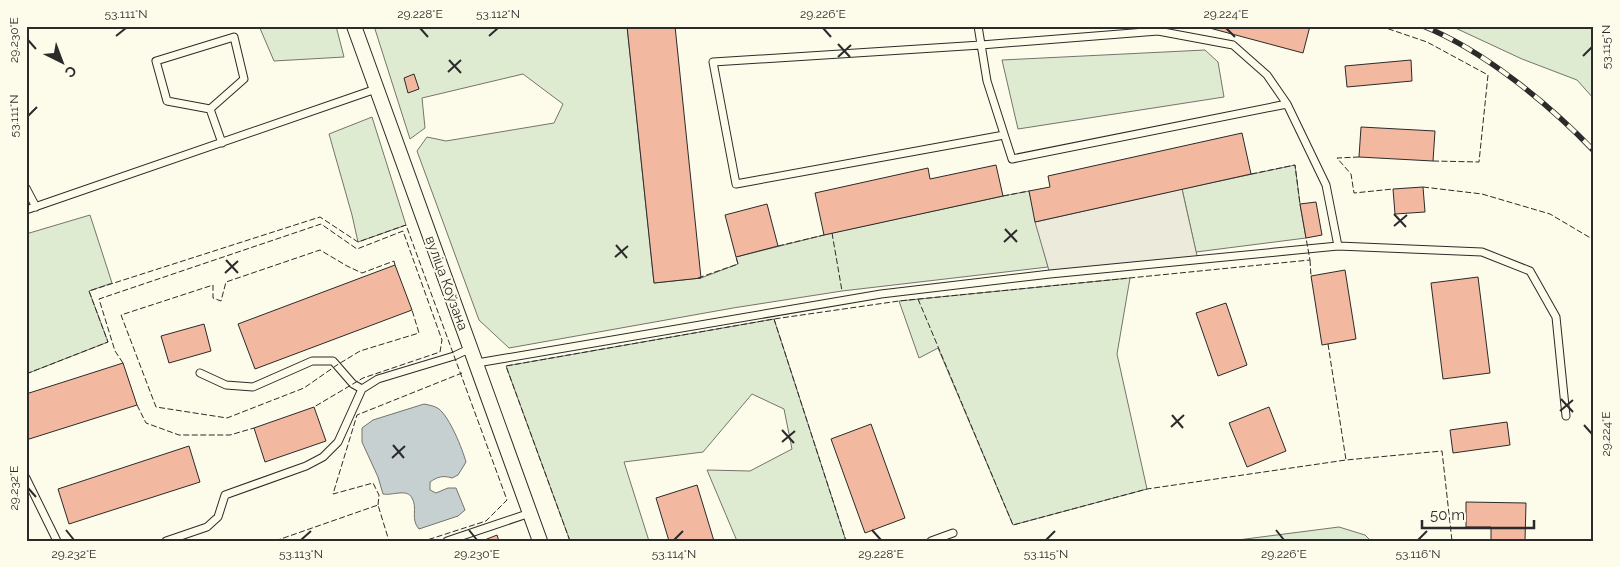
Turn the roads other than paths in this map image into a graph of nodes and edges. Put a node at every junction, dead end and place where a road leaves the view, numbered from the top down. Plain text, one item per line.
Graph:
1 (354, 26) edge
2 (978, 26) edge
3 (981, 45) junction
4 (376, 89) junction
5 (1287, 104) junction
6 (210, 109) junction
7 (1004, 135) junction
8 (222, 143) junction
9 (26, 188) edge
10 (36, 207) junction
11 (26, 210) edge
12 (1338, 246) junction
13 (471, 348) junction
14 (476, 363) junction
15 (200, 372) dead end
16 (362, 389) junction
17 (1566, 416) dead end
18 (26, 478) edge
19 (530, 513) junction
20 (953, 533) dead end
21 (57, 541) edge
22 (166, 541) edge
23 (447, 541) edge
24 (540, 541) edge
25 (931, 541) edge

1 - 4 street, вуліца Коўзана
2 - 3 lane
3 - 5 lane
3 - 7 lane
3 - 7 lane
4 - 8 lane
4 - 13 street, вуліца Коўзана
5 - 7 lane
5 - 12 lane
6 - 6 lane
6 - 8 lane
8 - 10 lane
9 - 10 lane
10 - 11 lane
12 - 14 lane
12 - 17 lane
13 - 14 street, вуліца Коўзана
13 - 16 lane
14 - 19 street, вуліца Коўзана
15 - 16 lane
16 - 22 lane
18 - 21 lane
19 - 23 lane
19 - 24 street, вуліца Коўзана
20 - 25 lane

